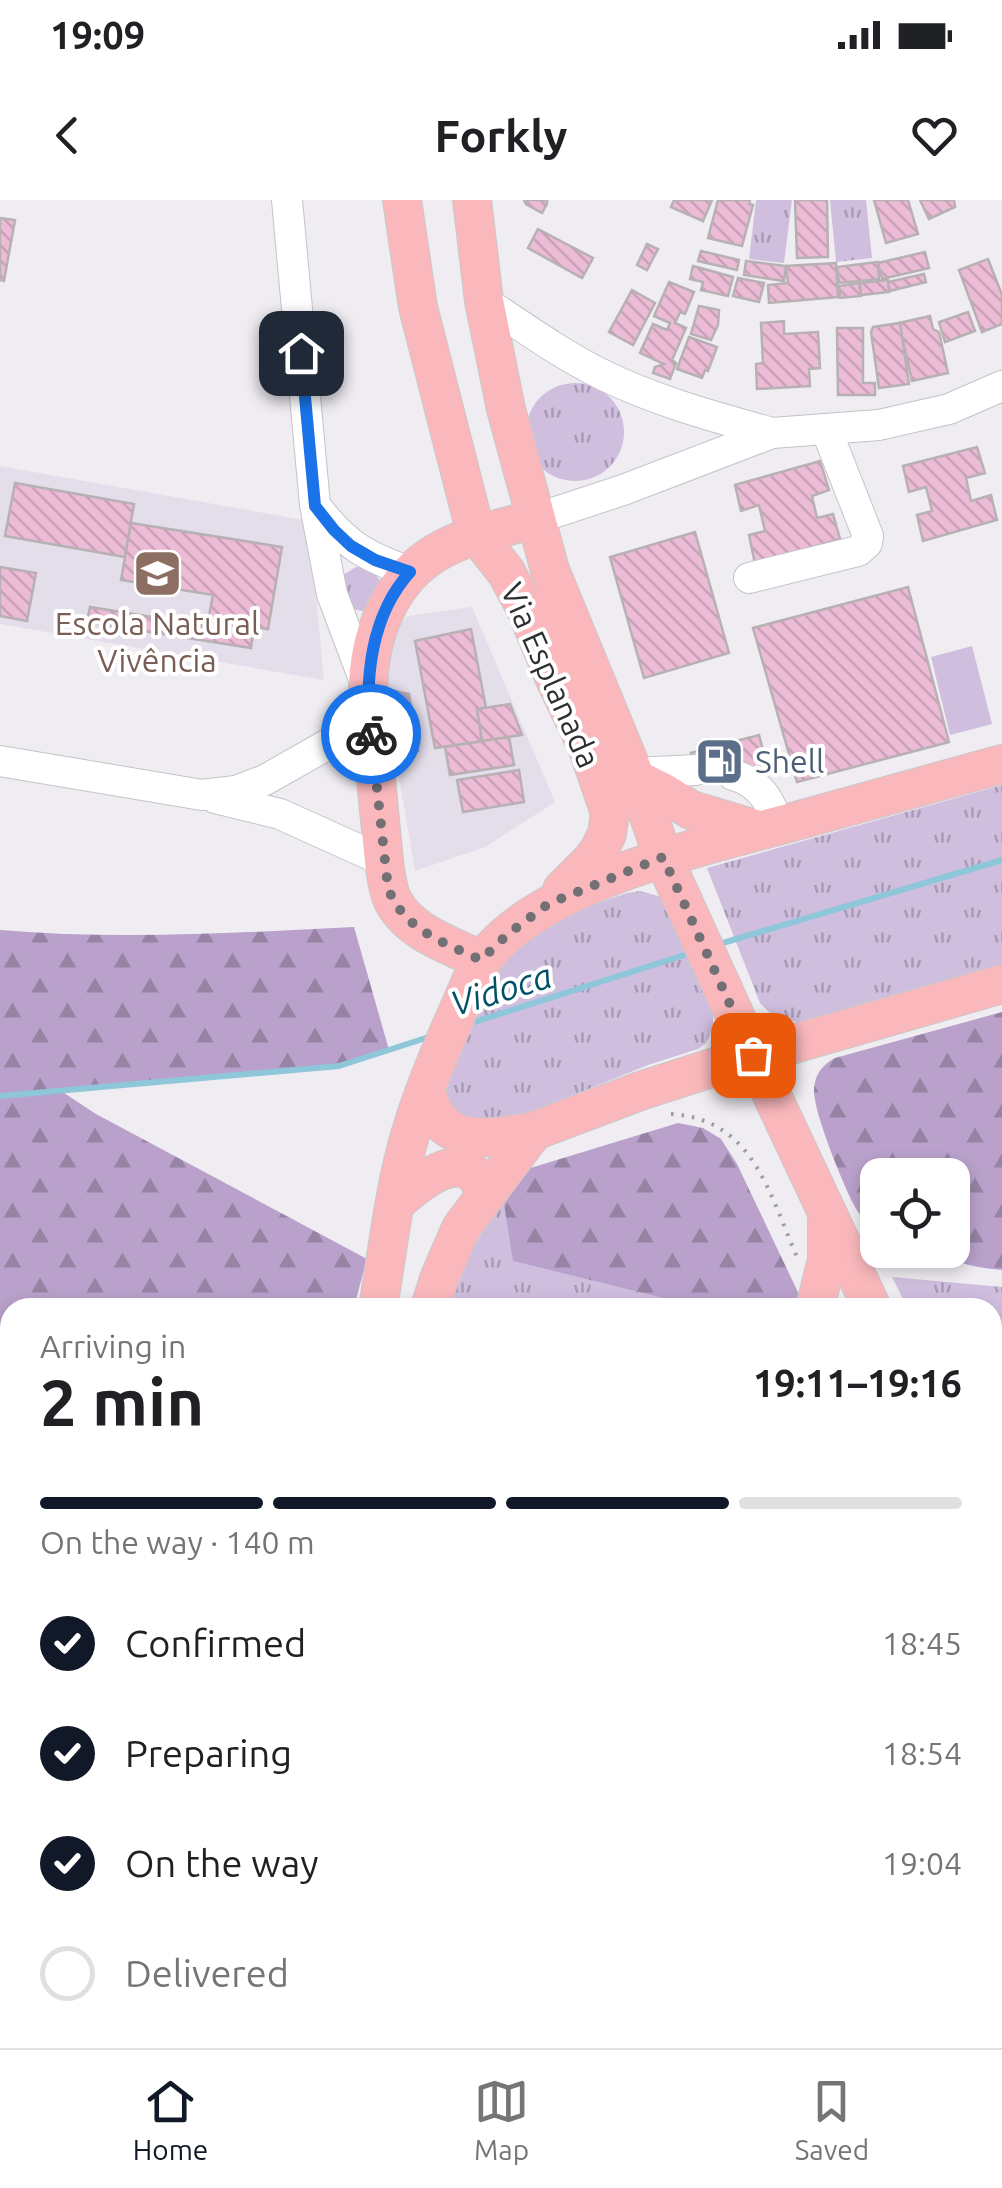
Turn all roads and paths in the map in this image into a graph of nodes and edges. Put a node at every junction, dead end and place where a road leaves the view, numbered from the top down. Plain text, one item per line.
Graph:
1 (287, 200) edge
2 (402, 200) edge
3 (472, 200) edge
4 (484, 301) junction
5 (1000, 396) edge
6 (826, 429) junction
7 (772, 433) junction
8 (315, 506) junction
9 (535, 519) junction
10 (476, 534) junction
11 (410, 572) junction
12 (749, 578) dead end
13 (368, 706) junction
14 (0, 761) edge
15 (1002, 764) edge
16 (696, 770) dead end
17 (734, 774) dead end
18 (634, 776) junction
19 (202, 795) junction
20 (768, 828) junction
21 (663, 857) junction
22 (384, 861) junction
23 (548, 904) junction
24 (477, 967) junction
25 (1002, 984) edge
26 (753, 1055) junction
27 (429, 1082) junction
28 (662, 1114) dead end
29 (534, 1131) junction
30 (486, 1195) junction
31 (396, 1202) junction
32 (827, 1212) junction
33 (796, 1256) dead end
34 (380, 1298) edge
35 (433, 1298) edge
36 (818, 1298) edge
37 (867, 1298) edge

1 - 8 street
2 - 10 main road, Via Esplanada
3 - 4 main road
4 - 7 street
4 - 9 main road
5 - 6 street
6 - 7 street
6 - 12 street
7 - 9 street
8 - 11 street
8 - 13 street
9 - 10 main road
9 - 18 main road
10 - 11 main road
10 - 23 main road, Via Esplanada
11 - 13 main road
13 - 19 street
13 - 22 main road
14 - 19 street
15 - 20 main road
16 - 18 street
17 - 20 street
18 - 20 main road
18 - 21 main road
19 - 22 street
20 - 21 main road
21 - 23 main road
21 - 26 main road
22 - 24 main road
23 - 24 main road
24 - 27 main road
25 - 26 main road
26 - 29 main road
26 - 32 main road
27 - 29 main road
27 - 31 main road
28 - 33 path
29 - 30 main road
30 - 31 main road
30 - 35 main road
31 - 34 main road
32 - 36 main road
32 - 37 main road

